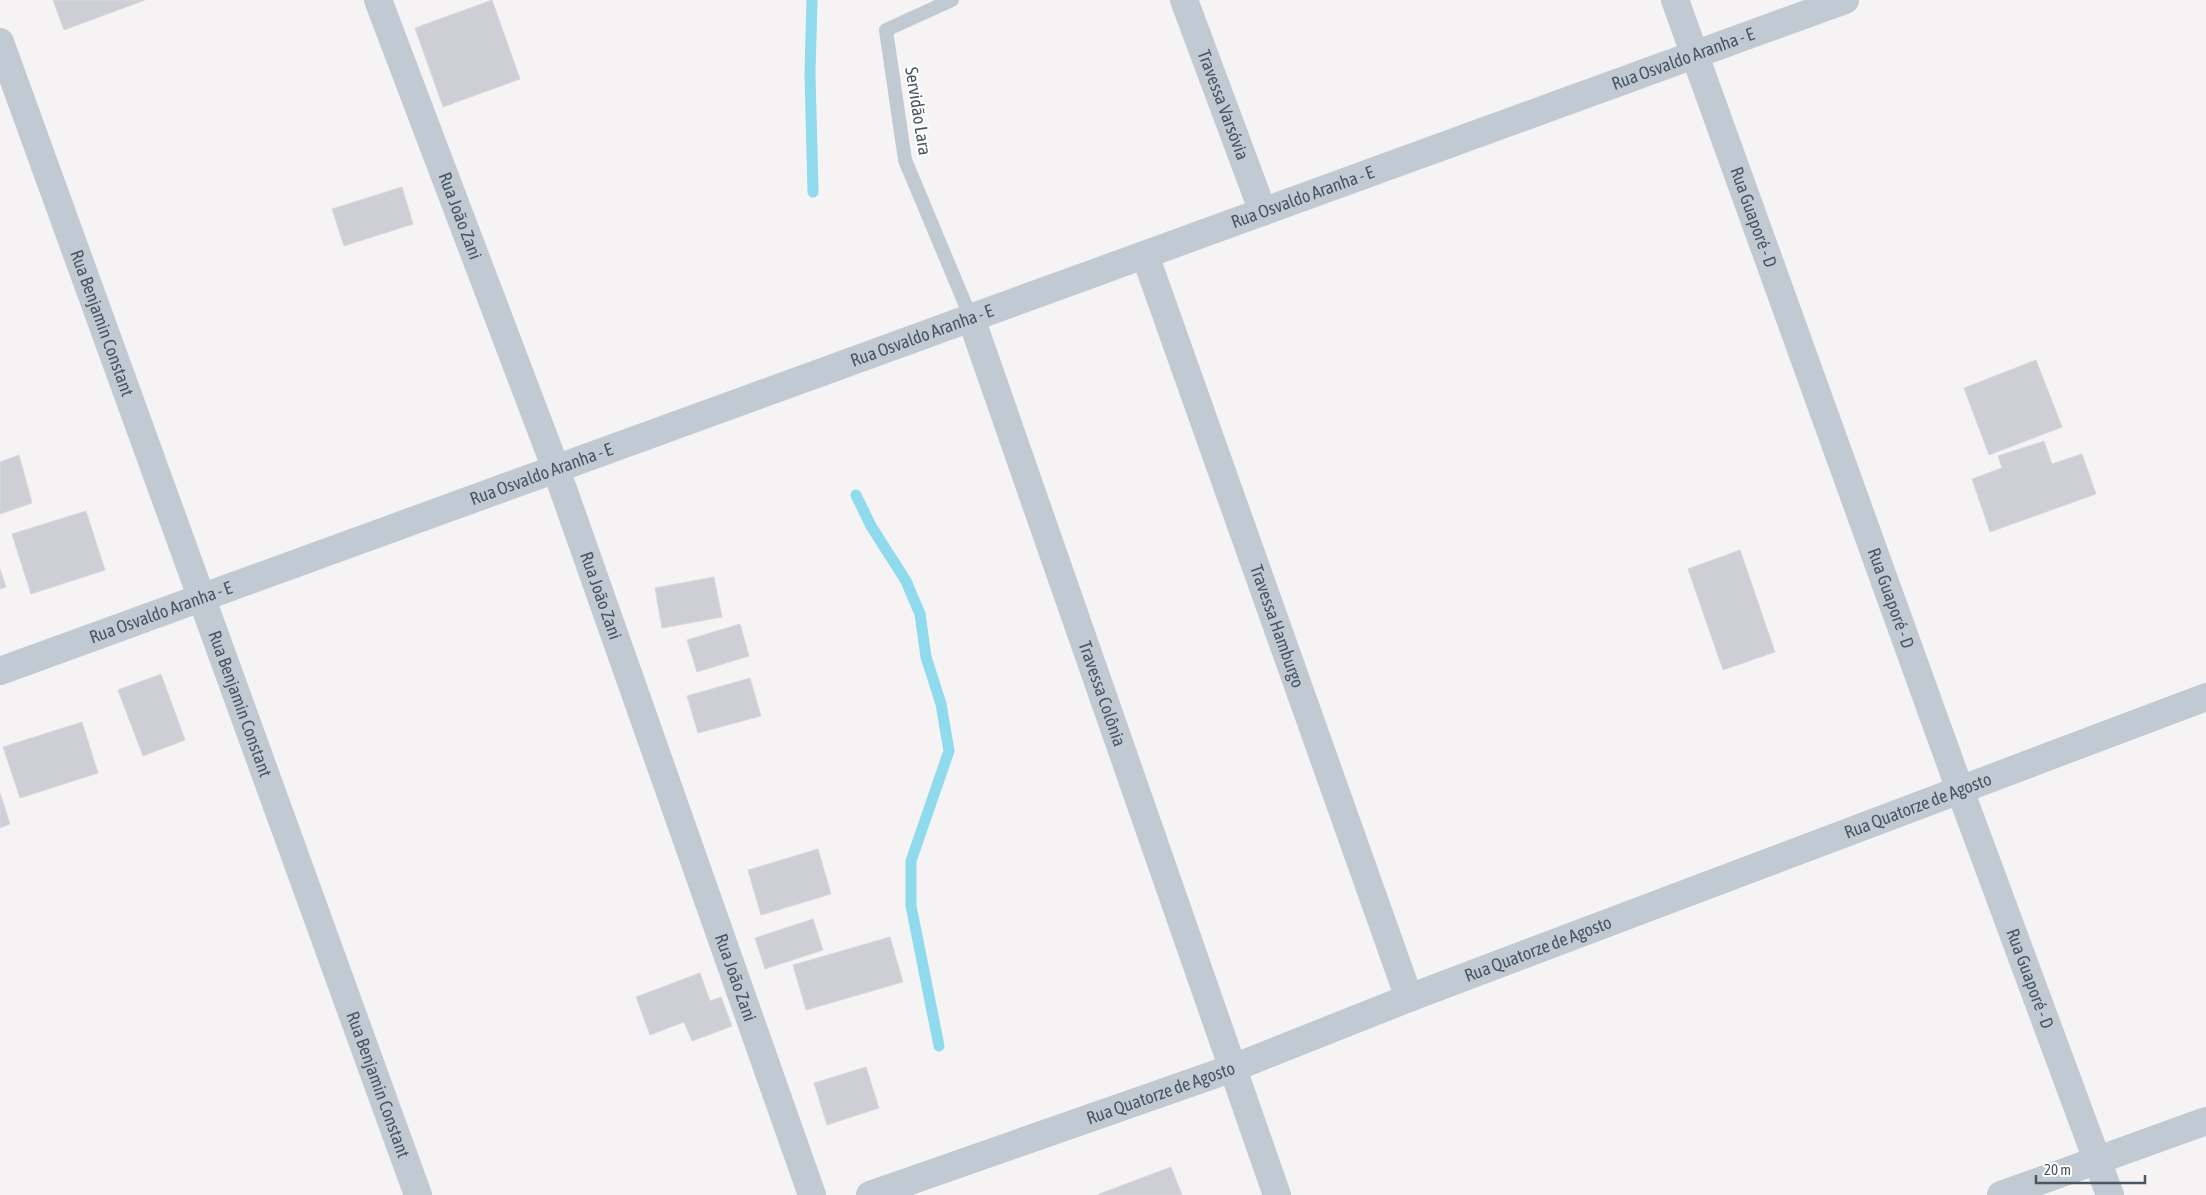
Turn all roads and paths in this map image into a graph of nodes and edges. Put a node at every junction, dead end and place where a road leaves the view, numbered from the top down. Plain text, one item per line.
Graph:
1 (378, 0) edge
2 (952, 0) edge
3 (1184, 0) edge
4 (1675, 0) edge
5 (1845, 0) edge
6 (0, 42) edge
7 (1695, 55) junction
8 (1263, 212) junction
9 (1145, 255) junction
10 (970, 318) junction
11 (556, 469) junction
12 (202, 598) junction
13 (0, 671) edge
14 (2206, 697) edge
15 (1960, 790) junction
16 (1409, 998) junction
17 (1233, 1068) junction
18 (2206, 1120) edge
19 (2097, 1159) junction
20 (418, 1195) edge
21 (812, 1195) edge
22 (870, 1195) edge
23 (1276, 1195) edge
24 (2001, 1195) edge
25 (2110, 1195) edge

1 - 11 street, Rua João Zani
2 - 10 lane, Servidão Lara
3 - 8 street, Travessa Varsóvia
4 - 7 street, Rua Guaporé - D
5 - 7 street, Rua Osvaldo Aranha - E
6 - 12 street, Rua Benjamin Constant
7 - 8 street, Rua Osvaldo Aranha - E
7 - 15 street, Rua Guaporé - D
8 - 9 street, Rua Osvaldo Aranha - E
9 - 10 street, Rua Osvaldo Aranha - E
9 - 16 street, Travessa Hamburgo
10 - 11 street, Rua Osvaldo Aranha - E
10 - 17 street, Travessa Colônia
11 - 12 street, Rua Osvaldo Aranha - E
11 - 21 street, Rua João Zani
12 - 13 street, Rua Osvaldo Aranha - E
12 - 20 street, Rua Benjamin Constant
14 - 15 street, Rua Quatorze de Agosto
15 - 16 street, Rua Quatorze de Agosto
15 - 19 street, Rua Guaporé - D
16 - 17 street, Rua Quatorze de Agosto
17 - 22 street, Rua Quatorze de Agosto
17 - 23 street, Travessa Colônia
18 - 19 street
19 - 24 street
19 - 25 street, Rua Guaporé - D

